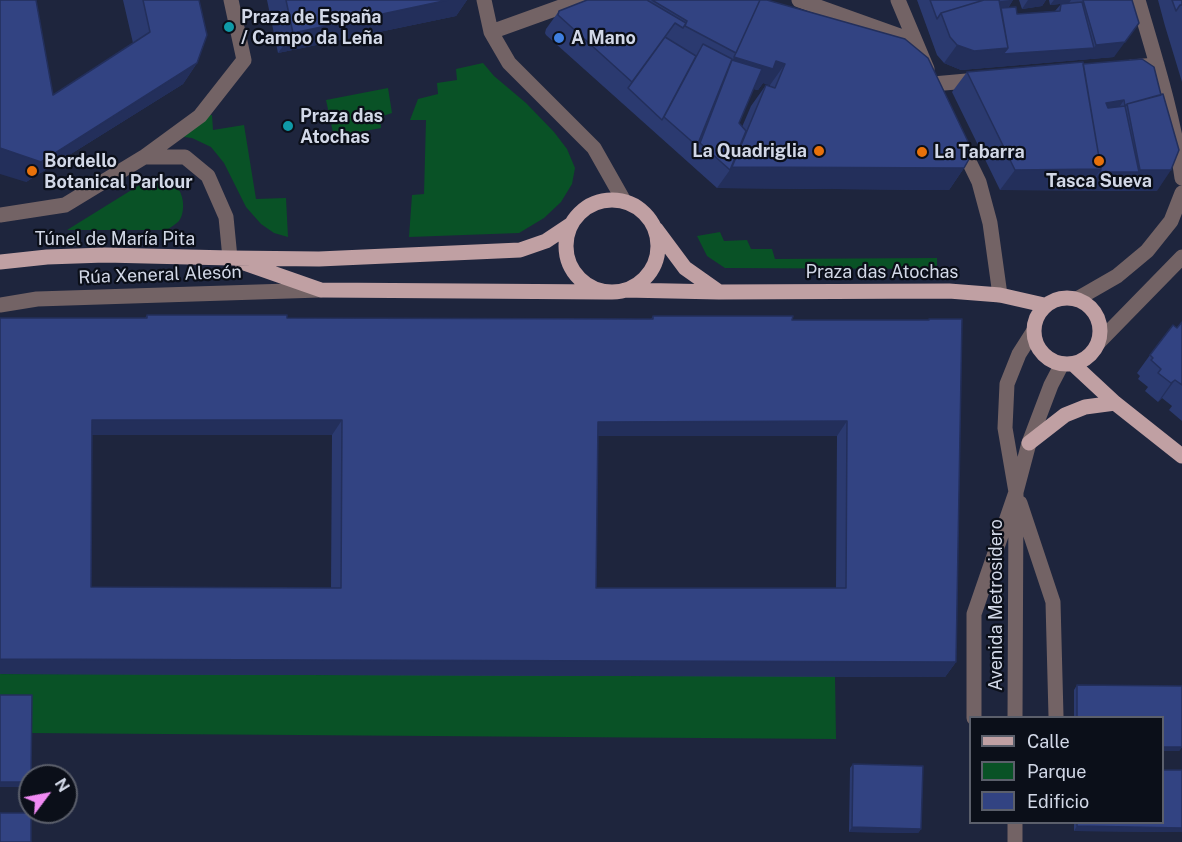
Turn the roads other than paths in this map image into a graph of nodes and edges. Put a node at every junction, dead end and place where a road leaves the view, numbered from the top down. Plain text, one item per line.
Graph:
1 (231, 0) edge
2 (484, 0) edge
3 (580, 0) edge
4 (799, 0) edge
5 (898, 0) edge
6 (1138, 0) edge
7 (491, 32) junction
8 (914, 41) junction
9 (1157, 65) junction
10 (1122, 68) edge
11 (992, 79) edge
12 (953, 128) edge
13 (144, 158) junction
14 (1182, 178) edge
15 (1182, 193) edge
16 (624, 201) junction
17 (0, 215) edge
18 (651, 222) junction
19 (570, 225) junction
20 (1182, 257) edge
21 (230, 258) junction
22 (0, 262) edge
23 (321, 290) junction
24 (625, 290) junction
25 (606, 292) junction
26 (719, 292) junction
27 (1000, 295) junction
28 (1077, 299) junction
29 (0, 305) edge
30 (1044, 305) junction
31 (1033, 332) junction
32 (1098, 343) junction
33 (1068, 364) junction
34 (1115, 403) junction
35 (1029, 443) junction
36 (1182, 456) edge
37 (1016, 492) junction
38 (974, 716) edge
39 (1016, 716) edge
40 (1056, 716) edge
41 (1015, 824) edge
42 (1015, 842) edge

1 - 13 street
2 - 7 street
3 - 7 street
4 - 8 street
5 - 8 street
6 - 9 street
7 - 16 street
8 - 11 street
9 - 10 street
9 - 14 street
12 - 27 street
13 - 17 street
13 - 21 street
15 - 28 street, Praza das Atochas
16 - 18 main road
16 - 19 main road
18 - 24 main road
18 - 26 main road
19 - 21 main road
19 - 25 main road
20 - 32 street
21 - 22 main road, Túnel de María Pita
21 - 23 main road, Praza das Atochas
23 - 25 main road, Praza das Atochas
23 - 29 street, Rúa Xeneral Alesón
24 - 25 main road, Praza das Atochas
24 - 26 main road, Praza das Atochas
26 - 27 main road, Praza das Atochas
27 - 30 main road, Praza das Atochas
28 - 30 main road, Praza das Atochas
28 - 32 main road
30 - 31 main road
31 - 33 main road
31 - 37 street, Avenida Metrosidero
32 - 33 main road
33 - 34 main road
33 - 35 street, Avenida Metrosidero
34 - 35 main road
34 - 36 main road
35 - 37 street, Avenida Metrosidero
37 - 38 street
37 - 39 street, Avenida Metrosidero
37 - 40 street
41 - 42 street

